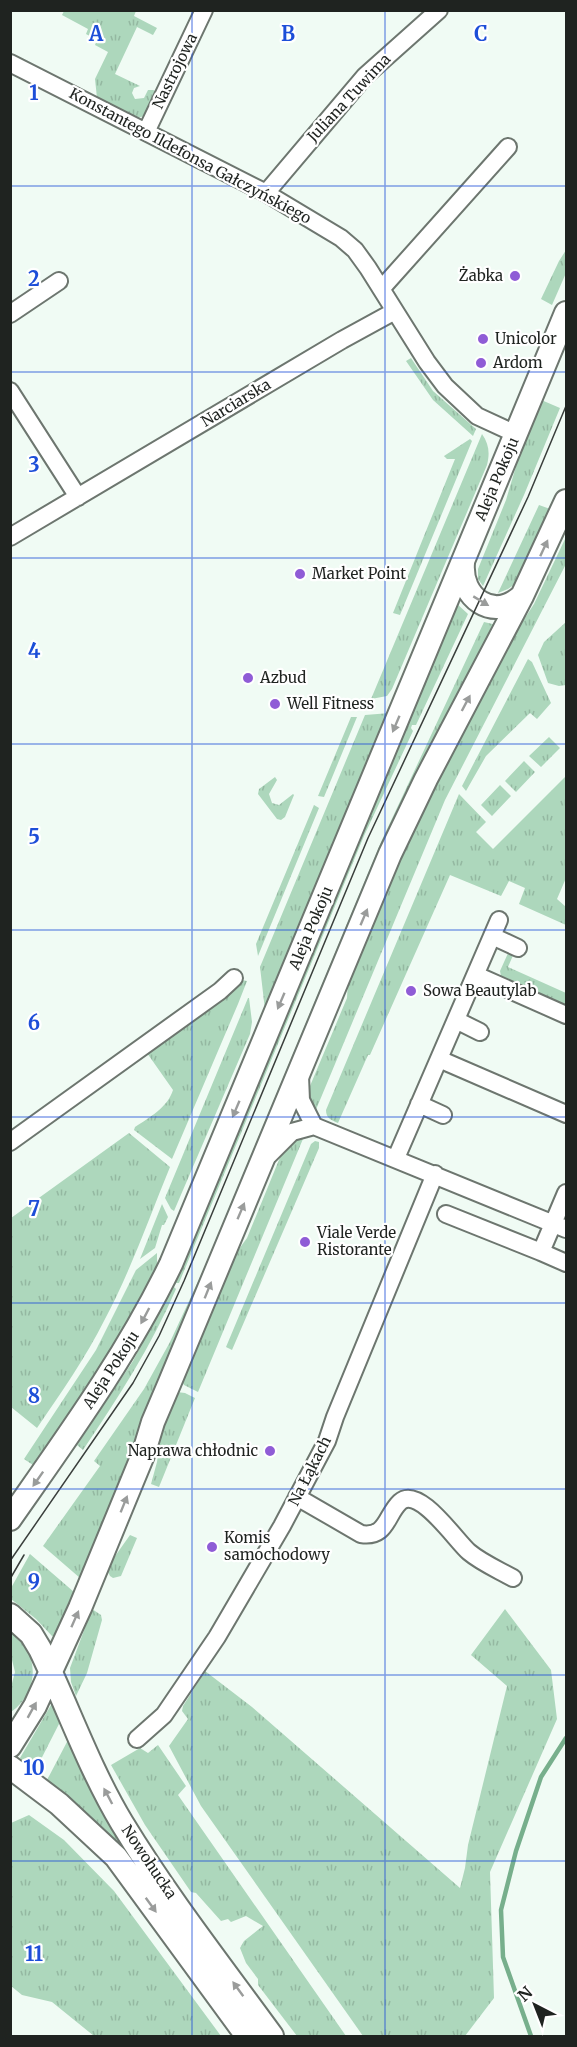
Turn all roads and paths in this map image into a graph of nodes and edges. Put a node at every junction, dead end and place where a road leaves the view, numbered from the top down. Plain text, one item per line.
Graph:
1 (204, 10) edge
2 (439, 10) edge
3 (10, 63) edge
4 (146, 132) junction
5 (508, 147) dead end
6 (266, 193) junction
7 (59, 281) dead end
8 (382, 288) junction
9 (396, 311) junction
10 (567, 313) edge
11 (10, 314) edge
12 (12, 396) edge
13 (516, 434) junction
14 (78, 497) junction
15 (567, 501) edge
16 (10, 537) edge
17 (463, 563) junction
18 (522, 596) junction
19 (500, 920) dead end
20 (492, 936) junction
21 (518, 948) dead end
22 (476, 975) junction
23 (234, 978) dead end
24 (567, 1015) edge
25 (456, 1020) junction
26 (480, 1032) dead end
27 (439, 1059) junction
28 (300, 1069) junction
29 (419, 1104) junction
30 (567, 1114) edge
31 (443, 1115) dead end
32 (314, 1125) junction
33 (10, 1143) edge
34 (396, 1158) junction
35 (258, 1170) junction
36 (435, 1174) junction
37 (567, 1193) edge
38 (446, 1214) dead end
39 (560, 1226) edge
40 (541, 1252) junction
41 (567, 1263) edge
42 (297, 1497) junction
43 (10, 1519) edge
44 (513, 1578) dead end
45 (10, 1615) edge
46 (51, 1672) junction
47 (137, 1739) dead end
48 (10, 1746) edge
49 (10, 1767) edge
50 (247, 2037) edge
51 (272, 2037) edge

1 - 4 street, Nastrojowa
2 - 6 street, Juliana Tuwima
3 - 4 street, Konstantego Ildefonsa Gałczyńskiego
4 - 6 street, Konstantego Ildefonsa Gałczyńskiego
5 - 8 street
6 - 8 street, Konstantego Ildefonsa Gałczyńskiego
7 - 11 street
8 - 9 street, Konstantego Ildefonsa Gałczyńskiego
9 - 13 street, Konstantego Ildefonsa Gałczyńskiego
9 - 14 street, Narciarska
10 - 13 main road, Aleja Pokoju
12 - 14 street
13 - 17 main road, Aleja Pokoju
14 - 16 street, Narciarska
18 -> 15 main road
17 -> 18 main road
17 -> 43 main road, Aleja Pokoju
28 -> 18 main road
19 - 20 street
20 - 21 street
20 - 22 street
22 - 24 street
22 - 25 street
23 - 33 street
25 - 26 street
25 - 27 street
27 - 29 street
27 - 30 street
28 - 32 street
28 - 35 main road
29 - 31 street
29 - 34 street
32 - 34 street
32 - 35 street
34 - 36 street
46 -> 35 main road
36 - 39 street
36 - 42 street, Na Łąkach
37 - 39 street
38 - 40 street
39 - 40 street
40 - 41 street
42 - 44 street
42 - 47 street, Na Łąkach
45 - 46 main road, Nowohucka
48 -> 46 main road
51 -> 46 main road, Nowohucka
49 -> 50 main road, Nowohucka

